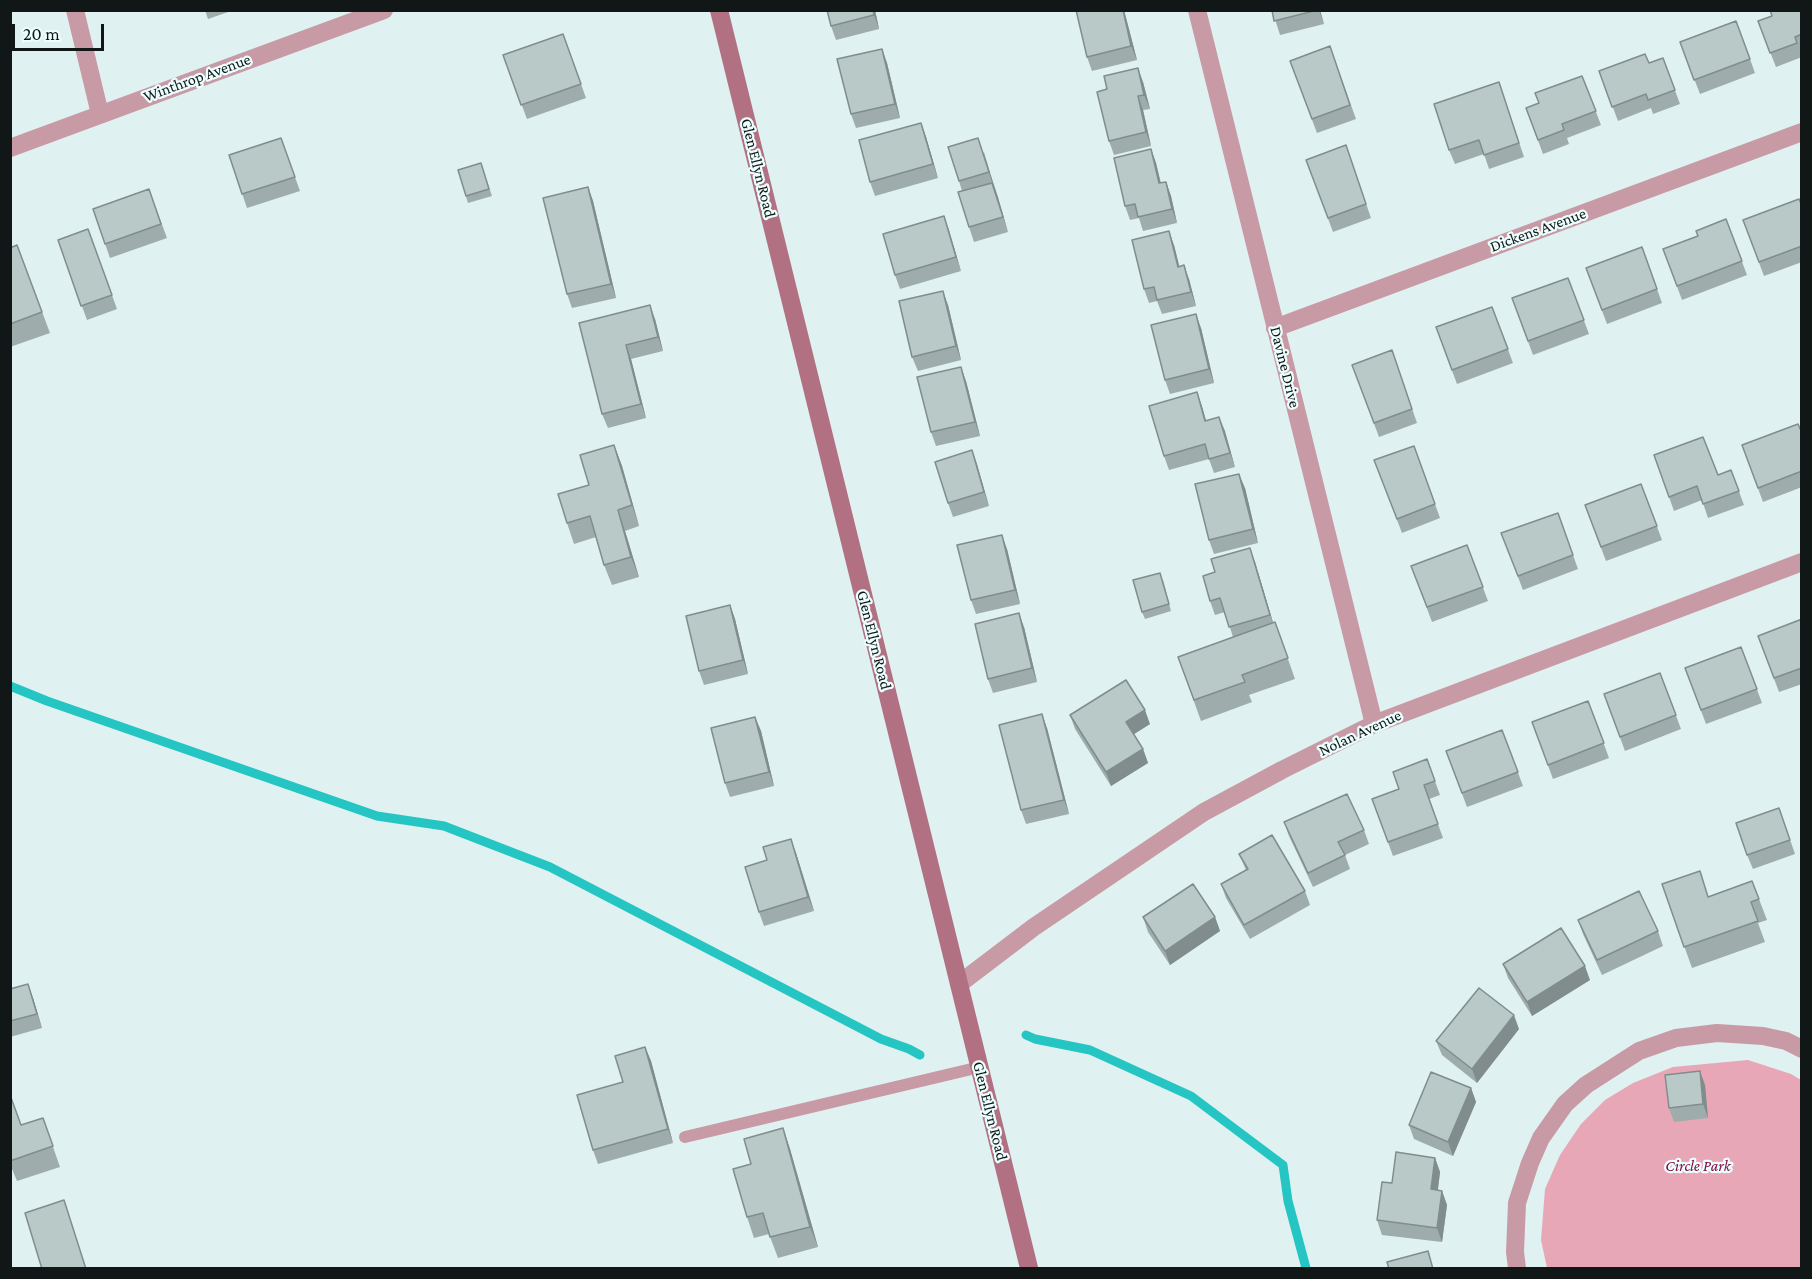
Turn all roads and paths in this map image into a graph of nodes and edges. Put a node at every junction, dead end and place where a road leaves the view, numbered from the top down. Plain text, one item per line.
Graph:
1 (75, 10) edge
2 (384, 10) edge
3 (719, 10) edge
4 (1197, 10) edge
5 (100, 114) junction
6 (1802, 132) edge
7 (10, 148) edge
8 (1275, 328) junction
9 (1802, 562) edge
10 (1374, 724) junction
11 (959, 984) junction
12 (1802, 1048) edge
13 (980, 1068) junction
14 (685, 1137) dead end
15 (1029, 1269) edge
16 (1517, 1269) edge

1 - 5 street
2 - 5 street, Winthrop Avenue
3 - 11 street, Glen Ellyn Road
4 - 8 street, Davine Drive
5 - 7 street, Winthrop Avenue
6 - 8 street, Dickens Avenue
8 - 10 street, Davine Drive
9 - 10 street, Nolan Avenue
10 - 11 street, Nolan Avenue
11 - 13 street, Glen Ellyn Road
12 - 16 street
13 - 14 lane
13 - 15 street, Glen Ellyn Road

